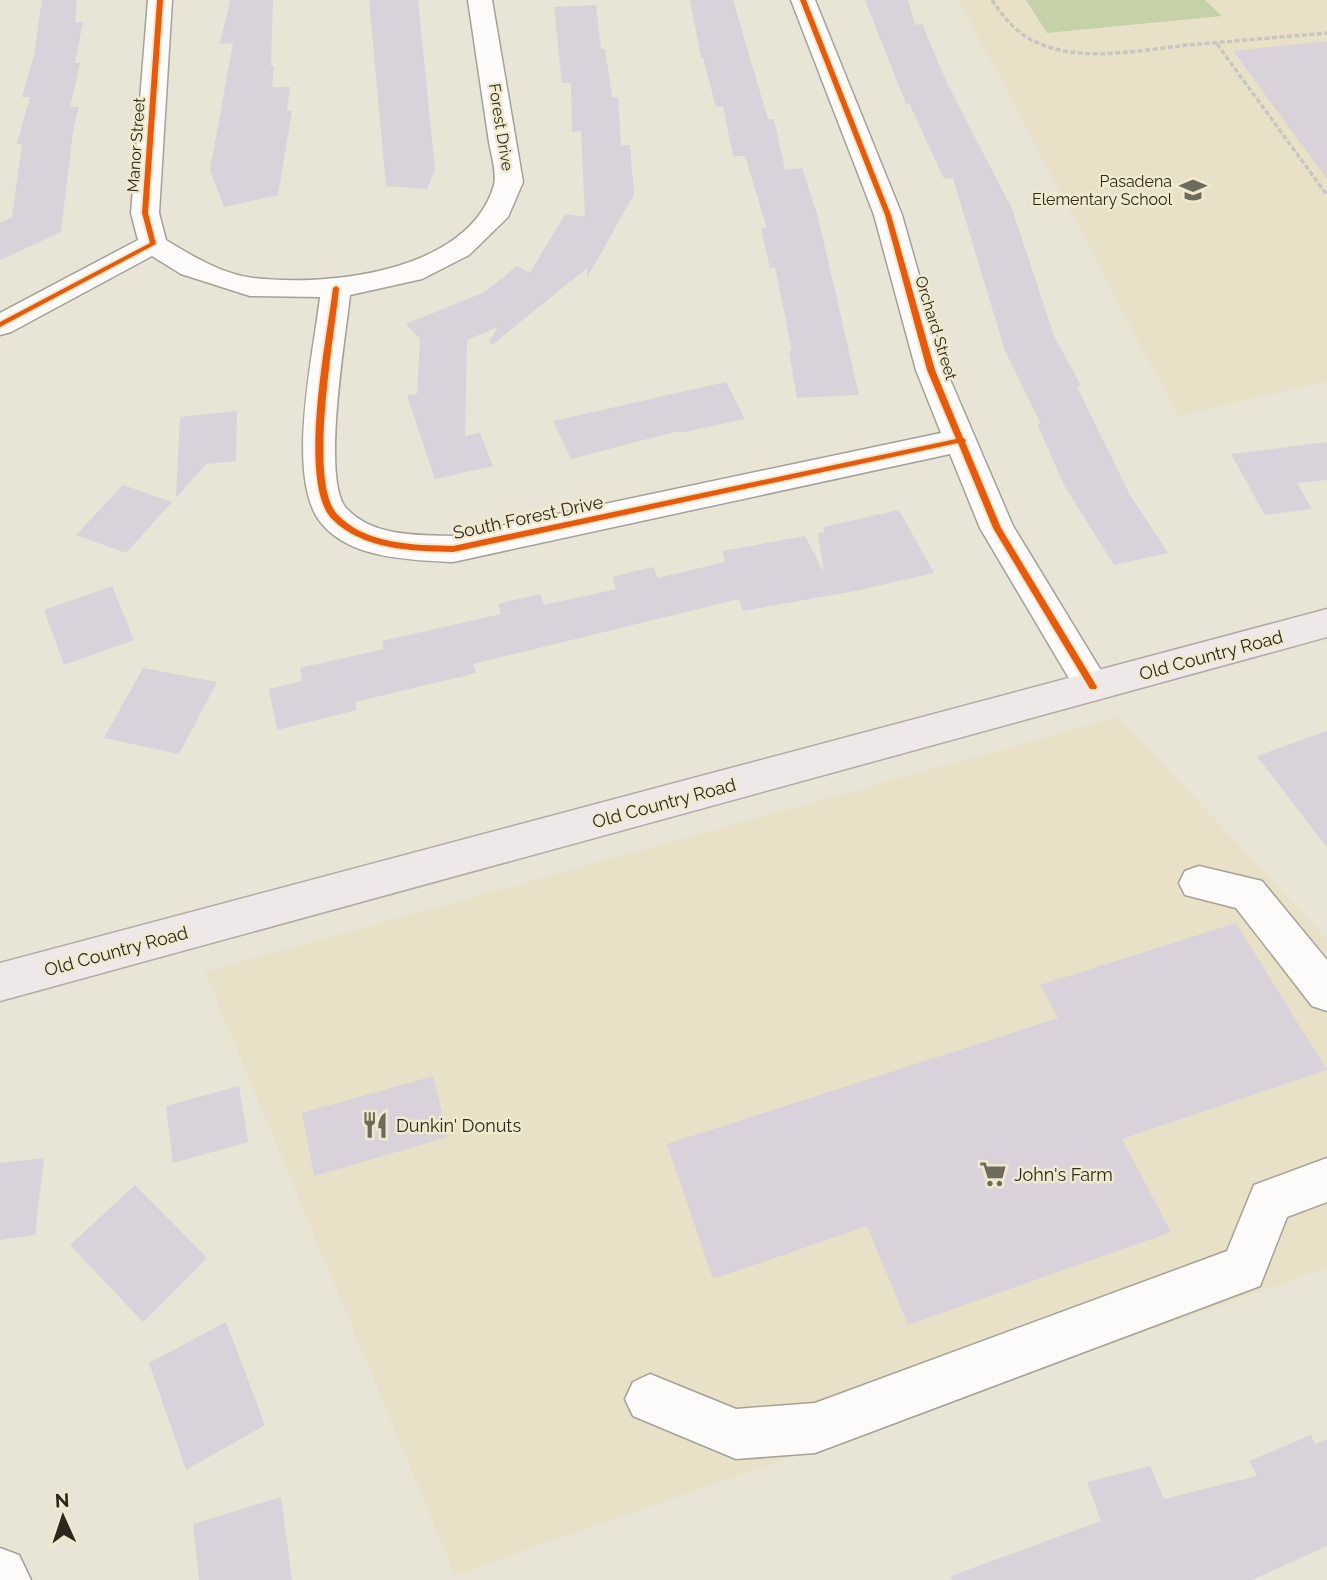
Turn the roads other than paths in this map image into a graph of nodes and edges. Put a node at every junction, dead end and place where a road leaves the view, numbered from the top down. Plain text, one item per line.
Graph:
1 (160, 0) edge
2 (480, 0) edge
3 (803, 0) edge
4 (153, 244) junction
5 (336, 288) junction
6 (0, 326) edge
7 (962, 440) junction
8 (1327, 623) edge
9 (1093, 687) junction
10 (1199, 883) dead end
11 (0, 982) edge
12 (1327, 992) edge
13 (1327, 1180) edge
14 (650, 1399) dead end
15 (0, 1574) edge
16 (5, 1580) edge

1 - 4 street, Manor Street
2 - 5 street, Forest Drive
3 - 7 street, Orchard Street
4 - 5 street, Forest Drive
4 - 6 street
5 - 7 street, South Forest Drive
7 - 9 street, Orchard Street
8 - 9 main road, Old Country Road
9 - 11 main road, Old Country Road
10 - 12 street
13 - 14 street
15 - 16 street

